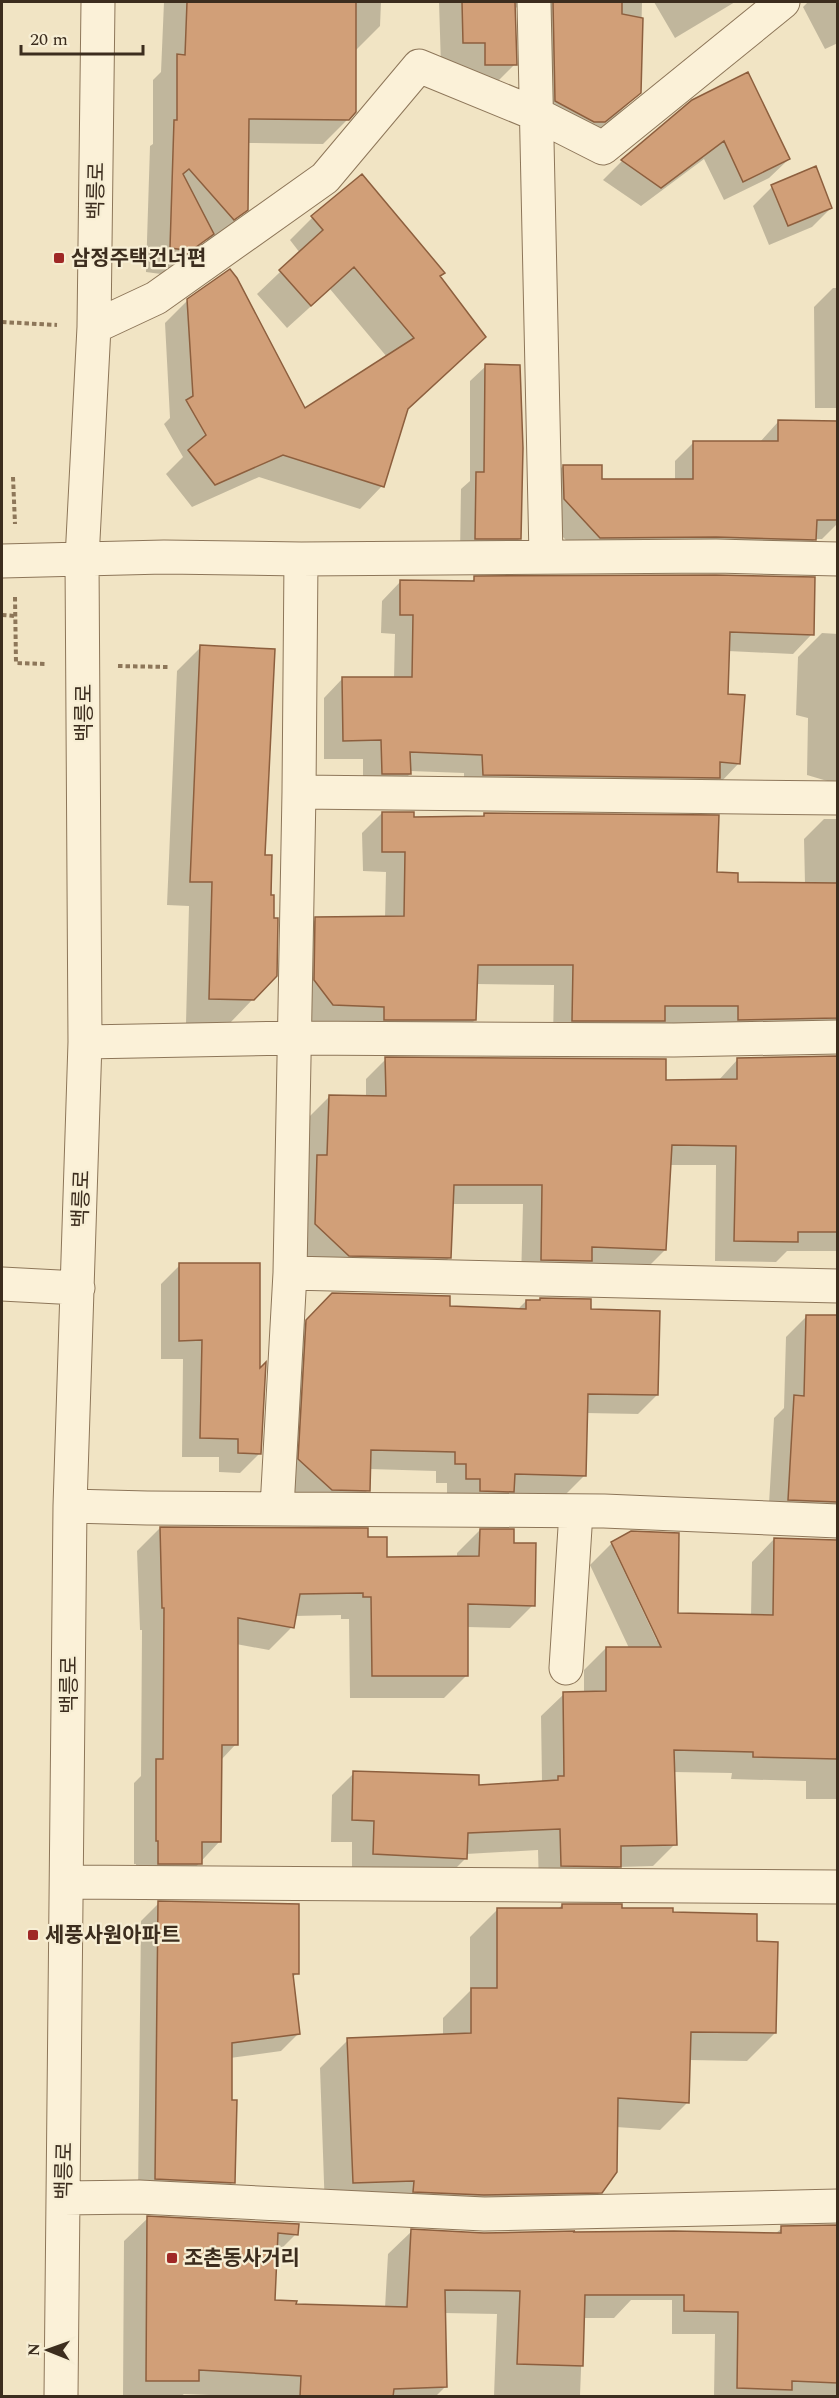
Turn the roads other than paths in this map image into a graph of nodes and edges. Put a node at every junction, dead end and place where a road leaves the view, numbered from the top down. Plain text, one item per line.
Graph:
1 (98, 2) edge
2 (534, 2) edge
3 (783, 2) edge
4 (536, 114) junction
5 (94, 327) junction
6 (546, 556) junction
7 (82, 559) junction
8 (302, 559) junction
9 (837, 559) edge
10 (2, 561) edge
11 (299, 792) junction
12 (837, 798) edge
13 (837, 1037) edge
14 (294, 1038) junction
15 (85, 1042) junction
16 (290, 1273) junction
17 (2, 1284) edge
18 (837, 1286) edge
19 (78, 1288) junction
20 (70, 1506) junction
21 (278, 1508) junction
22 (576, 1512) junction
23 (837, 1521) edge
24 (566, 1668) dead end
25 (67, 1882) junction
26 (837, 1887) edge
27 (64, 2198) junction
28 (837, 2206) edge
29 (61, 2397) edge

1 - 5 street, 백릉로
2 - 4 street
3 - 4 street
4 - 5 street
4 - 6 street
5 - 7 street, 백릉로
6 - 8 street
6 - 9 street
7 - 8 street
7 - 10 street
7 - 15 street, 백릉로
8 - 11 street
11 - 12 street
11 - 14 street
13 - 14 street
14 - 15 street
14 - 16 street
15 - 19 street, 백릉로
16 - 18 street
16 - 21 street
17 - 19 street
19 - 20 street, 백릉로
20 - 21 street
20 - 25 street, 백릉로
21 - 22 street
22 - 23 street
22 - 24 street
25 - 26 street
25 - 27 street, 백릉로
27 - 28 street
27 - 29 street, 백릉로

